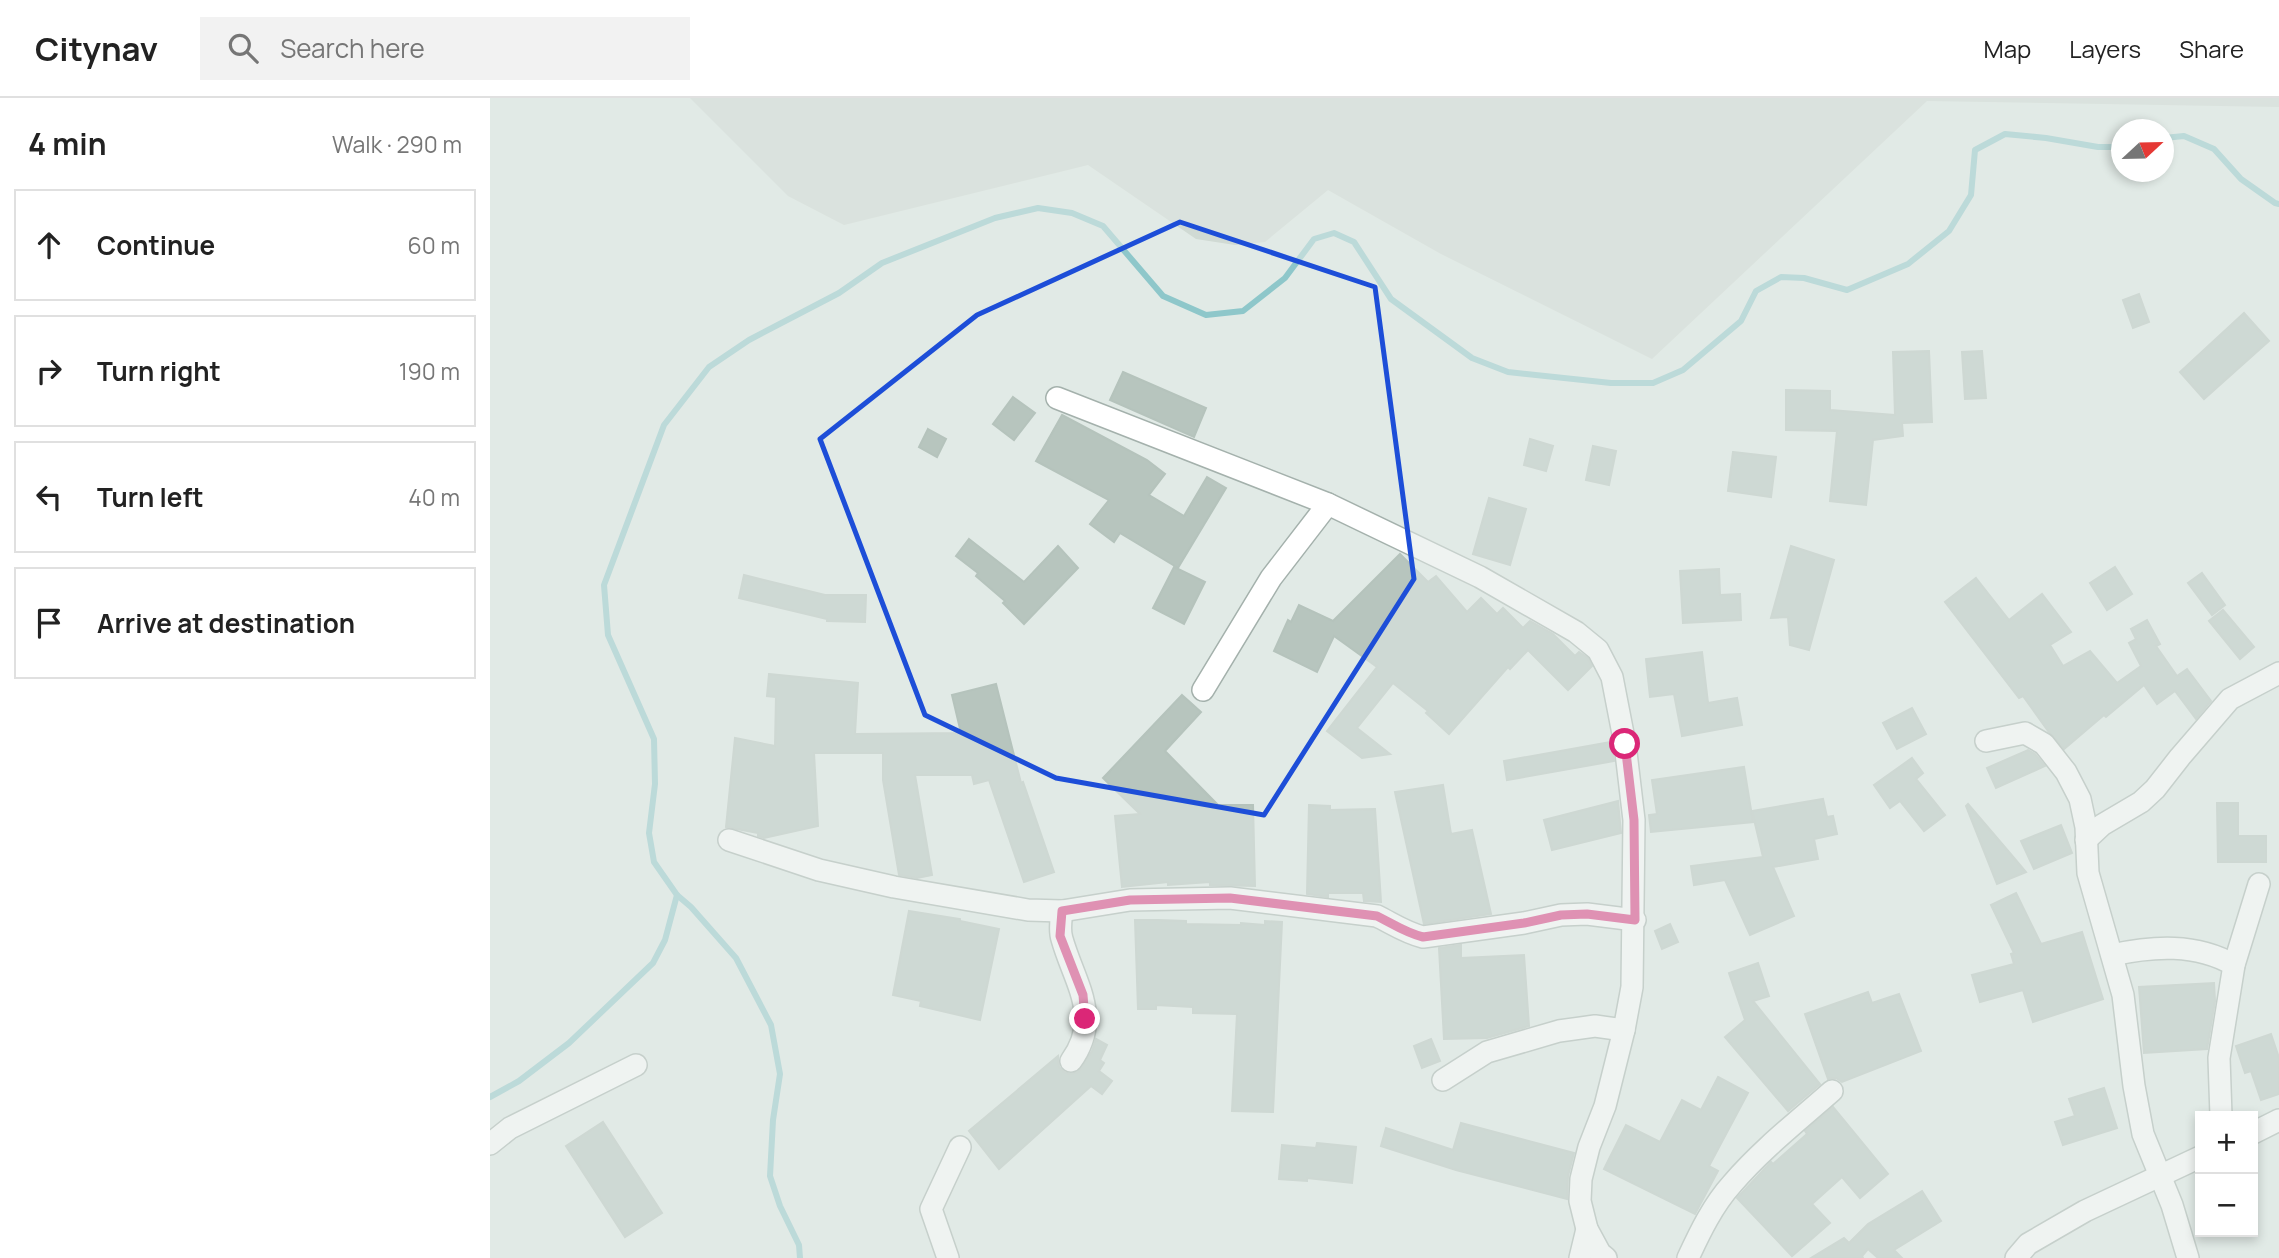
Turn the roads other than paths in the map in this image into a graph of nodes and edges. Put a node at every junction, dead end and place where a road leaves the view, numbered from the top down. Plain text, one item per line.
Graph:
1 (1057, 398) dead end
2 (1328, 504) junction
3 (2279, 673) edge
4 (1203, 690) dead end
5 (1986, 741) dead end
6 (729, 840) dead end
7 (2086, 840) junction
8 (2259, 884) dead end
9 (1062, 911) junction
10 (1635, 920) junction
11 (2112, 955) junction
12 (2234, 964) junction
13 (1624, 1030) junction
14 (1071, 1061) dead end
15 (636, 1065) dead end
16 (1443, 1080) dead end
17 (1832, 1091) dead end
18 (2221, 1111) edge
19 (2279, 1120) edge
20 (2258, 1130) edge
21 (490, 1143) edge
22 (960, 1147) dead end
23 (2195, 1159) edge
24 (2159, 1175) junction
25 (1587, 1228) junction
26 (948, 1258) edge
27 (1580, 1258) edge
28 (1606, 1258) edge
29 (1688, 1258) edge
30 (2015, 1258) edge
31 (2188, 1258) edge

1 - 2 street
2 - 4 street
2 - 10 street
3 - 7 street
5 - 7 street
6 - 9 street
7 - 11 street
8 - 12 street
9 - 10 street
9 - 14 street
10 - 13 street
11 - 12 street
11 - 24 street
12 - 18 street
13 - 16 street
13 - 25 street
15 - 21 street
17 - 29 street
19 - 20 street
22 - 26 street
23 - 24 street
24 - 30 street
24 - 31 street
25 - 27 street
25 - 28 street

